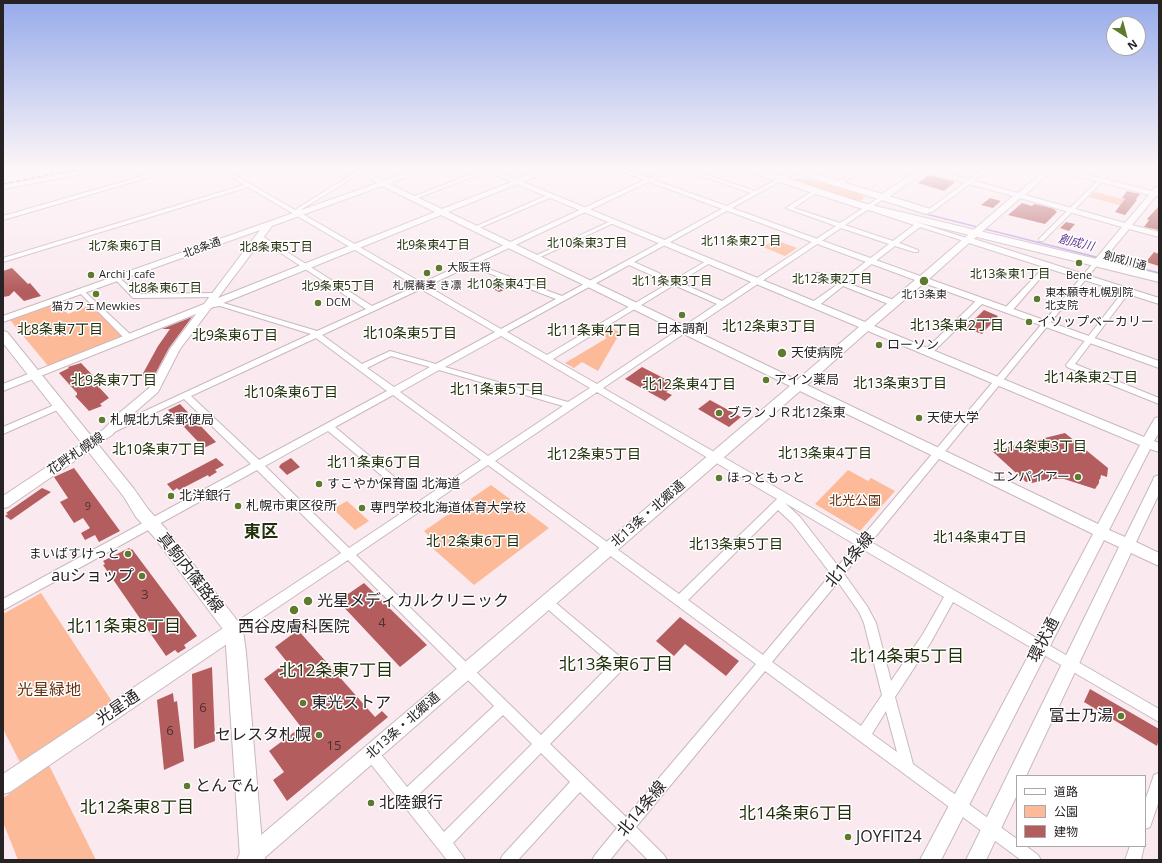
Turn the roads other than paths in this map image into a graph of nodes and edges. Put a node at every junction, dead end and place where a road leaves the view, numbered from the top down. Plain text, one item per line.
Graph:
1 (34, 209) edge
2 (169, 209) edge
3 (290, 209) edge
4 (299, 209) edge
5 (312, 209) edge
6 (436, 209) edge
7 (449, 209) edge
8 (519, 209) edge
9 (582, 209) edge
10 (590, 209) edge
11 (727, 209) joint
12 (793, 209) edge
13 (864, 209) edge
14 (886, 209) edge
15 (896, 209) edge
16 (913, 209) edge
17 (934, 209) edge
18 (1003, 209) edge
19 (1142, 209) edge
20 (1071, 210) joint
21 (586, 211) junction
22 (442, 212) junction
23 (930, 212) junction
24 (298, 214) junction
25 (3, 218) edge
26 (613, 222) junction
27 (269, 224) junction
28 (918, 224) junction
29 (840, 225) junction
30 (1127, 226) junction
31 (475, 228) junction
32 (977, 231) junction
33 (1159, 235) edge
34 (260, 237) junction
35 (1041, 240) junction
36 (817, 241) junction
37 (664, 243) junction
38 (894, 244) junction
39 (510, 245) junction
40 (355, 247) junction
41 (916, 251) dead end
42 (536, 257) junction
43 (1100, 258) junction
44 (3, 260) edge
45 (872, 261) junction
46 (708, 262) junction
47 (630, 263) junction
48 (470, 264) junction
49 (1049, 265) junction
50 (306, 267) junction
51 (1159, 270) edge
52 (820, 274) dead end
53 (1085, 277) junction
54 (117, 278) junction
55 (1159, 278) edge
56 (922, 279) junction
57 (756, 282) junction
58 (674, 283) junction
59 (842, 283) junction
60 (590, 284) junction
61 (422, 286) junction
62 (1127, 290) junction
63 (81, 291) junction
64 (216, 295) junction
65 (563, 299) junction
66 (981, 300) junction
67 (1159, 301) edge
68 (894, 303) junction
69 (722, 304) junction
70 (814, 305) junction
71 (208, 306) junction
72 (635, 306) junction
73 (372, 309) junction
74 (1008, 310) junction
75 (188, 314) junction
76 (199, 317) junction
77 (3, 319) edge
78 (1046, 324) junction
79 (866, 327) junction
80 (685, 330) junction
81 (502, 332) junction
82 (317, 335) junction
83 (3, 336) edge
84 (129, 338) junction
85 (1089, 340) junction
86 (928, 352) junction
87 (547, 359) junction
88 (1159, 365) edge
89 (362, 367) junction
90 (438, 367) junction
91 (34, 376) junction
92 (998, 381) junction
93 (799, 385) junction
94 (3, 388) edge
95 (597, 388) junction
96 (393, 392) junction
97 (186, 396) junction
98 (1159, 401) edge
99 (59, 406) junction
100 (571, 406) junction
101 (1159, 421) edge
102 (329, 427) junction
103 (3, 431) edge
104 (108, 432) junction
105 (89, 444) junction
106 (1153, 446) edge
107 (939, 452) junction
108 (715, 457) junction
109 (488, 461) junction
110 (258, 465) junction
111 (1159, 480) edge
112 (395, 482) dead end
113 (782, 501) junction
114 (3, 503) edge
115 (152, 525) junction
116 (1101, 532) junction
117 (864, 544) junction
118 (1128, 545) junction
119 (608, 549) junction
120 (348, 554) junction
121 (1159, 560) edge
122 (838, 574) junction
123 (951, 595) junction
124 (680, 601) junction
125 (547, 602) junction
126 (3, 605) edge
127 (234, 630) junction
128 (1041, 647) junction
129 (764, 663) junction
130 (1071, 665) junction
131 (467, 671) junction
132 (889, 695) junction
133 (503, 706) junction
134 (1159, 716) edge
135 (863, 735) junction
136 (540, 743) junction
137 (371, 753) junction
138 (906, 766) junction
139 (1017, 775) edge
140 (1016, 776) edge
141 (1159, 780) edge
142 (580, 782) junction
143 (3, 785) edge
144 (406, 797) junction
145 (958, 805) junction
146 (1146, 819) edge
147 (626, 828) junction
148 (990, 829) junction
149 (443, 843) junction
150 (1137, 847) edge
151 (251, 859) edge
152 (457, 860) edge
153 (508, 860) edge
154 (600, 860) edge
155 (659, 860) edge
156 (930, 860) edge
157 (976, 860) edge
158 (1034, 860) edge
159 (1133, 860) edge

1 - 25 street
2 - 44 street
3 - 24 street
4 - 24 street
5 - 24 street, 北8条通
6 - 22 street
7 - 22 street
8 - 31 street
9 - 21 street
10 - 21 street
11 - 36 street
11 - 37 street
12 - 29 street
13 - 29 street
14 - 28 street
15 - 32 highway, 創成川通
16 - 23 highway, 創成川通
17 - 23 street
18 - 32 street, 北13条・北郷通
19 - 30 street, 北14条線
20 - 30 street
20 - 35 street
21 - 26 street
21 - 39 street
22 - 31 street
22 - 40 street
23 - 32 highway, 創成川通
24 - 27 street, 北8条通
24 - 40 street
26 - 37 street
26 - 42 street
27 - 34 street, 花畔札幌線
27 - 54 street, 北8条通
28 - 32 street
28 - 38 street
29 - 36 street
29 - 38 street
30 - 33 street
30 - 43 street, 北14条線
31 - 39 street
32 - 35 highway, 創成川通
32 - 43 highway, 創成川通
32 - 49 street
32 - 56 street, 北13条・北郷通
34 - 50 street
34 - 64 street, 花畔札幌線
35 - 43 highway, 創成川通
36 - 45 street
36 - 57 street
37 - 46 street
37 - 47 street
38 - 41 street
38 - 45 street
39 - 42 street
39 - 48 street
40 - 50 street
40 - 61 street
42 - 60 street
43 - 51 highway, 創成川通
43 - 53 street, 北14条線
43 - 55 highway, 創成川通
45 - 56 street
45 - 59 street
46 - 57 street
46 - 58 street
47 - 58 street
47 - 60 street
48 - 61 street
48 - 65 street
49 - 53 street
49 - 74 street
50 - 71 street
50 - 73 street
52 - 59 street
53 - 62 street
53 - 78 street, 北14条線
54 - 63 street, 北8条通
54 - 64 street
56 - 66 street
56 - 68 street, 北13条・北郷通
57 - 69 street
57 - 70 street
58 - 69 street
58 - 72 street
59 - 68 street
59 - 70 street
60 - 65 street
60 - 72 street
61 - 73 street
61 - 81 street
62 - 67 street
62 - 85 street
63 - 77 street, 北8条通
63 - 84 street
64 - 71 street, 花畔札幌線
65 - 81 street
66 - 74 street
66 - 86 street
68 - 79 street, 北13条・北郷通
69 - 80 street
70 - 79 street
71 - 75 street
71 - 76 street, 花畔札幌線
71 - 82 street
72 - 80 street
72 - 87 street
73 - 82 street
74 - 78 street
75 - 76 street
75 - 84 street
76 - 104 street, 花畔札幌線
78 - 85 street
78 - 92 street, 北14条線
79 - 86 street
79 - 93 street, 北13条・北郷通
80 - 93 street
80 - 95 street
81 - 87 street
81 - 90 street
82 - 89 street
82 - 97 street
83 - 91 main road, 真駒内篠路線
84 - 91 street
85 - 88 street
85 - 98 street
86 - 92 street
87 - 95 street
89 - 90 street
89 - 96 street
90 - 96 street
90 - 100 street
91 - 94 street
91 - 99 main road, 真駒内篠路線
92 - 106 street
92 - 107 street, 北14条線
93 - 107 street
93 - 108 street, 北13条・北郷通
95 - 100 street
95 - 108 street
96 - 102 street
96 - 109 street
97 - 104 street
97 - 110 street
99 - 103 street
99 - 105 main road, 真駒内篠路線
100 - 109 street
101 - 106 street, 環状通
102 - 110 street
102 - 112 street
104 - 105 street, 花畔札幌線
105 - 114 street, 花畔札幌線
105 - 115 main road, 真駒内篠路線
106 - 116 street, 環状通
107 - 116 street
107 - 117 street, 北14条線
108 - 113 street
108 - 119 street, 北13条・北郷通
109 - 119 street
109 - 120 street
110 - 115 street
110 - 120 street
111 - 118 street
113 - 117 street
113 - 122 street
113 - 124 street
115 - 126 street
115 - 127 main road, 真駒内篠路線
116 - 118 street
116 - 128 street, 環状通
117 - 122 street, 北14条線
117 - 123 street
118 - 121 street
118 - 130 street
119 - 124 street
119 - 125 street, 北13条・北郷通
120 - 127 street
120 - 131 street
122 - 129 street, 北14条線
122 - 132 street
123 - 128 street
123 - 132 street
124 - 129 street
125 - 131 street, 北13条・北郷通
125 - 136 street
127 - 143 street, 光星通
127 - 151 main road, 真駒内篠路線
128 - 130 street
128 - 145 street, 環状通
129 - 135 street
129 - 147 street, 北14条線
130 - 134 street
130 - 139 street
131 - 133 street
131 - 137 street, 北13条・北郷通
132 - 135 street
132 - 138 street
133 - 136 street
133 - 144 street
135 - 138 street
136 - 142 street
136 - 149 street
137 - 144 street
137 - 151 street, 北13条・北郷通
138 - 145 street
140 - 148 street
141 - 146 street
142 - 147 street
142 - 153 street
144 - 149 street
145 - 148 street
145 - 156 street, 環状通
147 - 154 street, 北14条線
147 - 155 street
148 - 157 street
148 - 158 street
149 - 152 street
150 - 159 street

